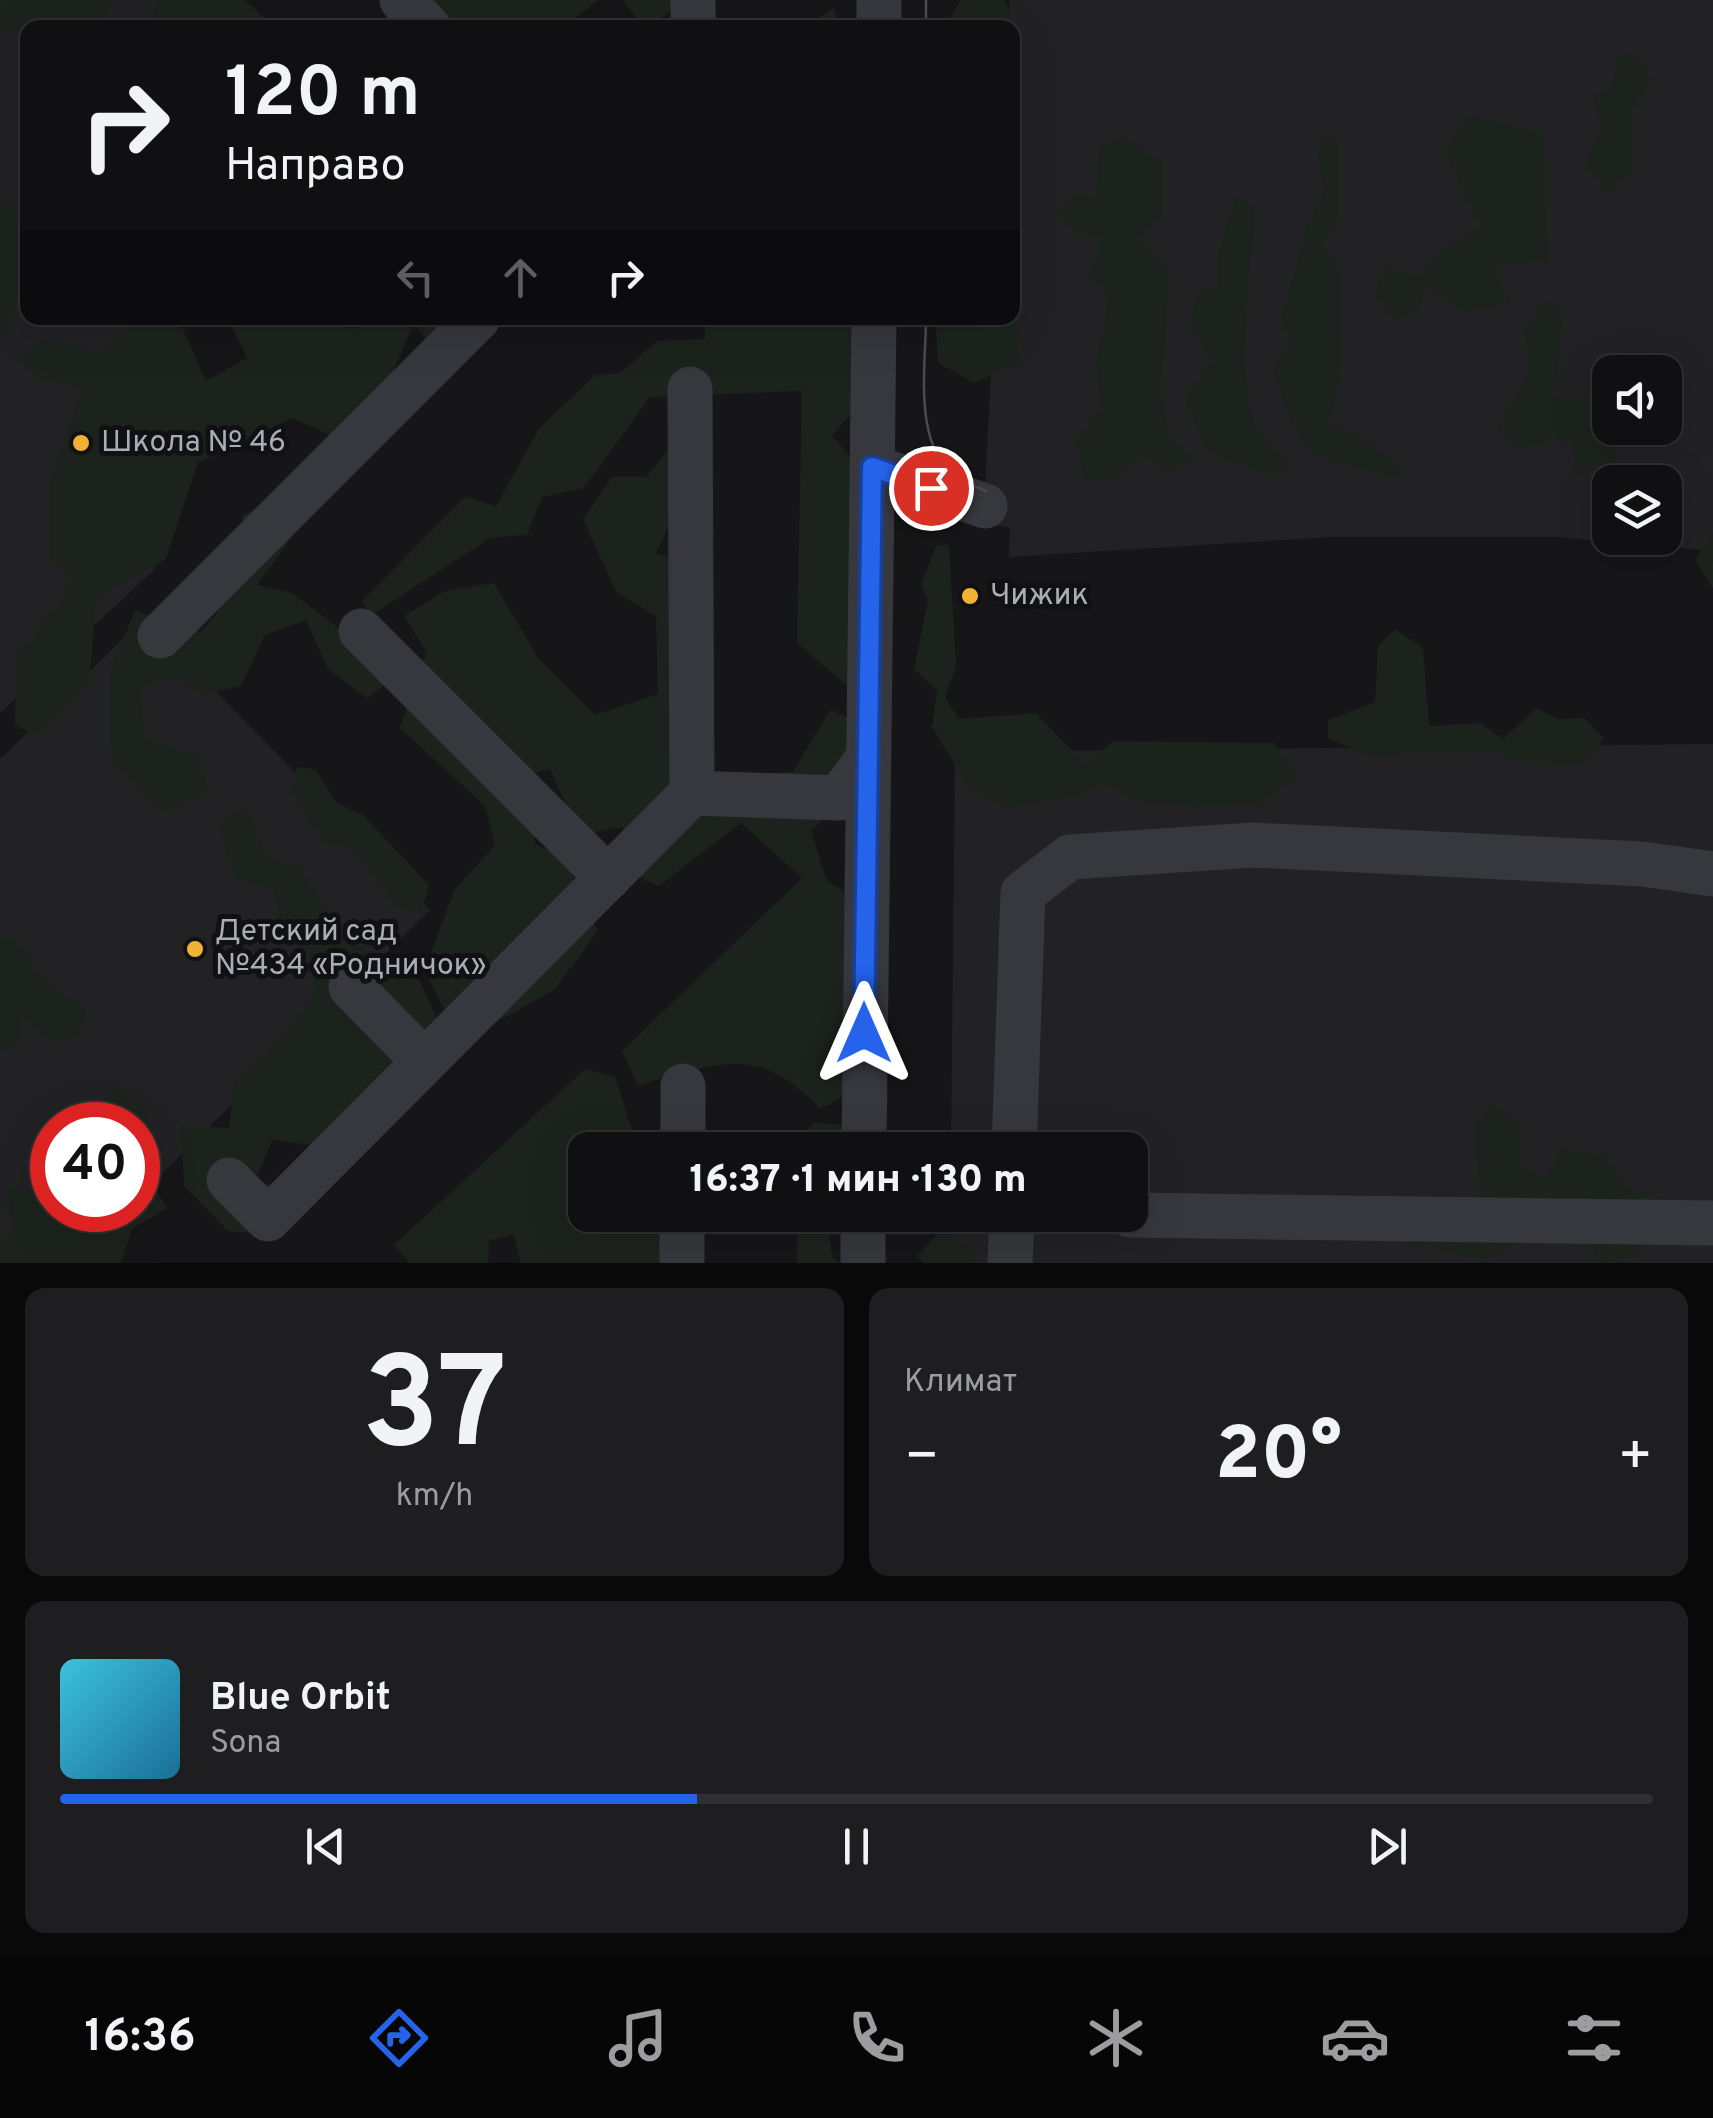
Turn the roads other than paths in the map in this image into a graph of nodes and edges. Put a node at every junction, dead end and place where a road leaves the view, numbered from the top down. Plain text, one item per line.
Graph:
1 (402, 0) edge
2 (421, 20) edge
3 (471, 325) edge
4 (874, 325) edge
5 (690, 389) dead end
6 (872, 467) junction
7 (985, 506) dead end
8 (362, 631) dead end
9 (160, 636) dead end
10 (866, 761) junction
11 (692, 793) junction
12 (1713, 874) edge
13 (608, 878) junction
14 (351, 988) dead end
15 (423, 1060) junction
16 (683, 1086) dead end
17 (683, 1132) edge
18 (864, 1132) edge
19 (1015, 1132) edge
20 (229, 1180) dead end
21 (1148, 1215) edge
22 (1713, 1223) edge
23 (682, 1232) edge
24 (864, 1232) edge
25 (1011, 1232) edge
26 (682, 1263) edge
27 (863, 1263) edge
28 (1010, 1263) edge
29 (1706, 1263) edge

1 - 2 street
3 - 9 street
4 - 6 street
5 - 11 street
6 - 7 street
6 - 10 street
8 - 13 street
10 - 11 street
10 - 18 street
11 - 13 street
12 - 19 street
13 - 15 street
14 - 15 street
15 - 20 street
16 - 17 street
21 - 22 street
22 - 29 street
23 - 26 street
24 - 27 street
25 - 28 street

